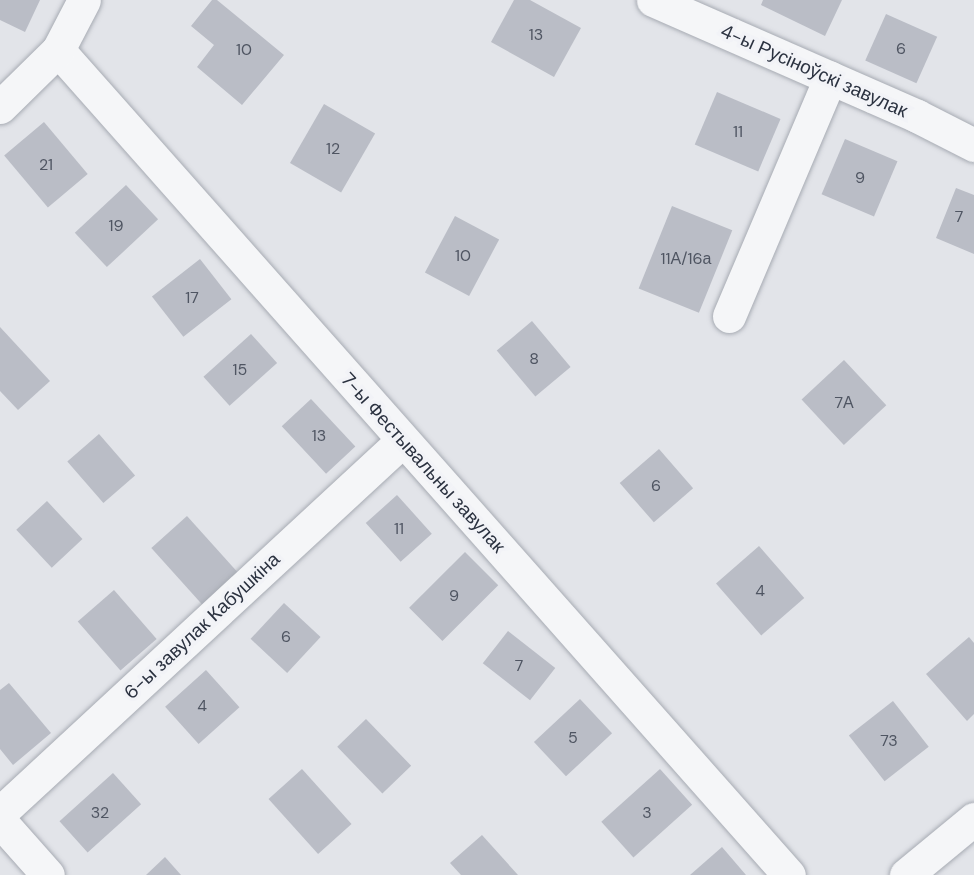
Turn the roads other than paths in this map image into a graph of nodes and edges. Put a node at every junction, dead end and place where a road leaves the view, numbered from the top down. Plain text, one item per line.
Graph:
1 (85, 0) edge
2 (653, 0) edge
3 (58, 50) junction
4 (830, 78) junction
5 (0, 107) edge
6 (974, 145) edge
7 (729, 316) dead end
8 (403, 439) junction
9 (0, 813) edge
10 (974, 819) edge
11 (0, 821) edge
12 (48, 875) edge
13 (789, 875) edge
14 (906, 875) edge

1 - 3 street
2 - 4 street, 4-ы Русіноўскі завулак
3 - 5 street
3 - 8 street, 7-ы Фестывальны завулак
4 - 6 street, 4-ы Русіноўскі завулак
4 - 7 street
8 - 9 street, 6-ы завулак Кабушкіна
8 - 13 street, 7-ы Фестывальны завулак
10 - 14 street
11 - 12 street

